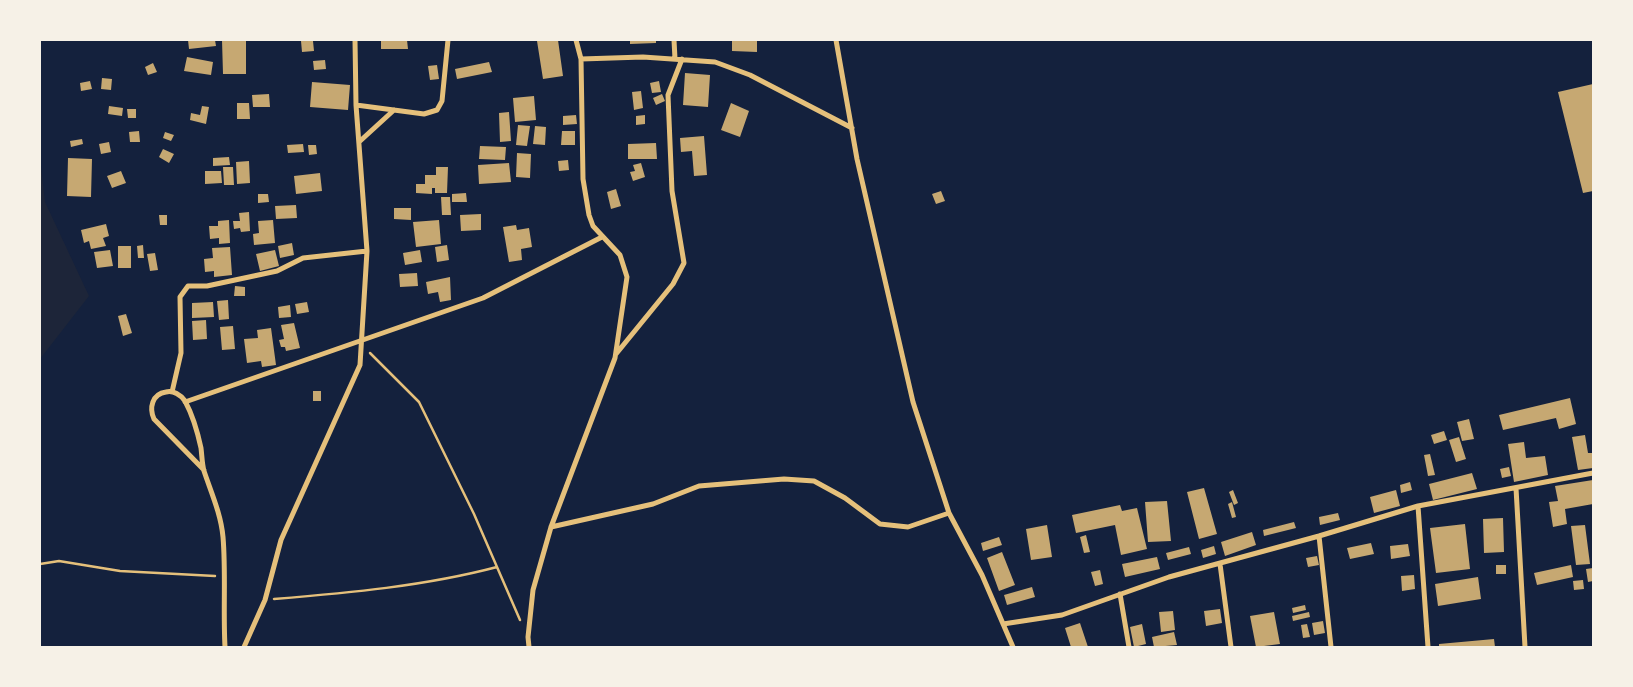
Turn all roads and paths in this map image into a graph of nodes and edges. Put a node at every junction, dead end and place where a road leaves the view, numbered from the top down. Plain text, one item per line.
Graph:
1 (355, 40) edge
2 (448, 40) edge
3 (576, 40) edge
4 (674, 40) edge
5 (836, 40) edge
6 (581, 59) junction
7 (675, 59) junction
8 (682, 59) junction
9 (356, 105) junction
10 (394, 110) junction
11 (852, 128) junction
12 (359, 142) junction
13 (602, 237) junction
14 (367, 251) junction
15 (360, 342) junction
16 (615, 355) junction
17 (172, 392) junction
18 (185, 402) junction
19 (204, 470) junction
20 (1593, 473) edge
21 (1516, 488) junction
22 (1418, 506) junction
23 (949, 514) junction
24 (551, 527) junction
25 (1319, 536) junction
26 (40, 564) edge
27 (1220, 564) junction
28 (497, 567) junction
29 (223, 576) junction
30 (1120, 594) junction
31 (265, 600) junction
32 (1003, 624) junction
33 (528, 637) junction
34 (225, 647) edge
35 (244, 647) edge
36 (529, 647) edge
37 (1013, 647) edge
38 (1129, 647) edge
39 (1231, 647) edge
40 (1331, 647) edge
41 (1428, 647) edge
42 (1526, 647) edge

1 - 9 street
2 - 10 street
3 - 6 street
4 - 7 street
5 - 11 street
6 - 7 street
6 - 13 street
7 - 8 street
8 - 11 street
8 - 16 street
9 - 10 street
9 - 12 street
10 - 12 street
11 - 23 street
12 - 14 street
13 - 15 street
13 - 16 street
14 - 15 street
14 - 17 street
15 - 18 street
15 - 28 path
15 - 31 street
16 - 24 street
17 - 18 street
17 - 19 street
18 - 19 street
19 - 29 street
20 - 21 street
21 - 22 street
21 - 42 street
22 - 25 street
22 - 41 street
23 - 24 street
23 - 32 street
24 - 33 street
25 - 27 street
25 - 40 street
26 - 29 path
27 - 30 street
27 - 39 street
28 - 31 path
28 - 33 path
29 - 34 street
30 - 32 street
30 - 38 street
31 - 35 street
32 - 37 street
33 - 36 street

